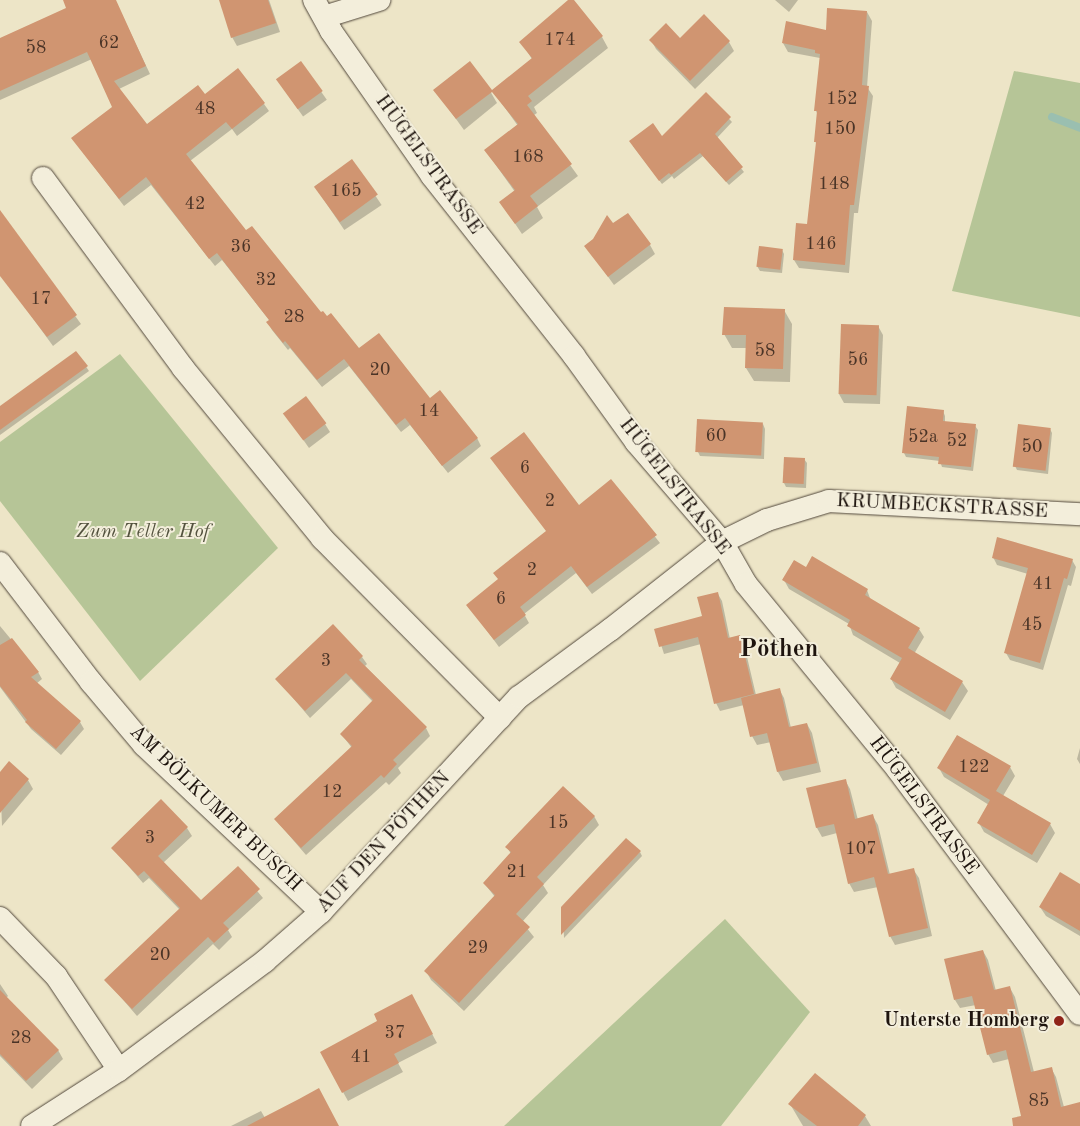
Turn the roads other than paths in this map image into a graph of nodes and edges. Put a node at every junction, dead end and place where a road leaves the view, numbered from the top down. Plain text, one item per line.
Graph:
1 (378, 0) edge
2 (319, 8) edge
3 (43, 178) dead end
4 (1080, 514) edge
5 (722, 542) junction
6 (0, 563) edge
7 (500, 718) junction
8 (321, 912) junction
9 (0, 918) edge
10 (1080, 1014) edge
11 (119, 1070) junction
12 (32, 1126) edge

1 - 2 street
2 - 5 street, HÜGELSTRASSE
3 - 7 street
4 - 5 street, KRUMBECKSTRASSE
5 - 7 street, AUF DEN PÖTHEN
5 - 10 street, HÜGELSTRASSE
6 - 8 street, AM BÖLKUMER BUSCH
7 - 8 street, AUF DEN PÖTHEN
8 - 11 street, AUF DEN PÖTHEN
9 - 11 street
11 - 12 street, AUF DEN PÖTHEN

